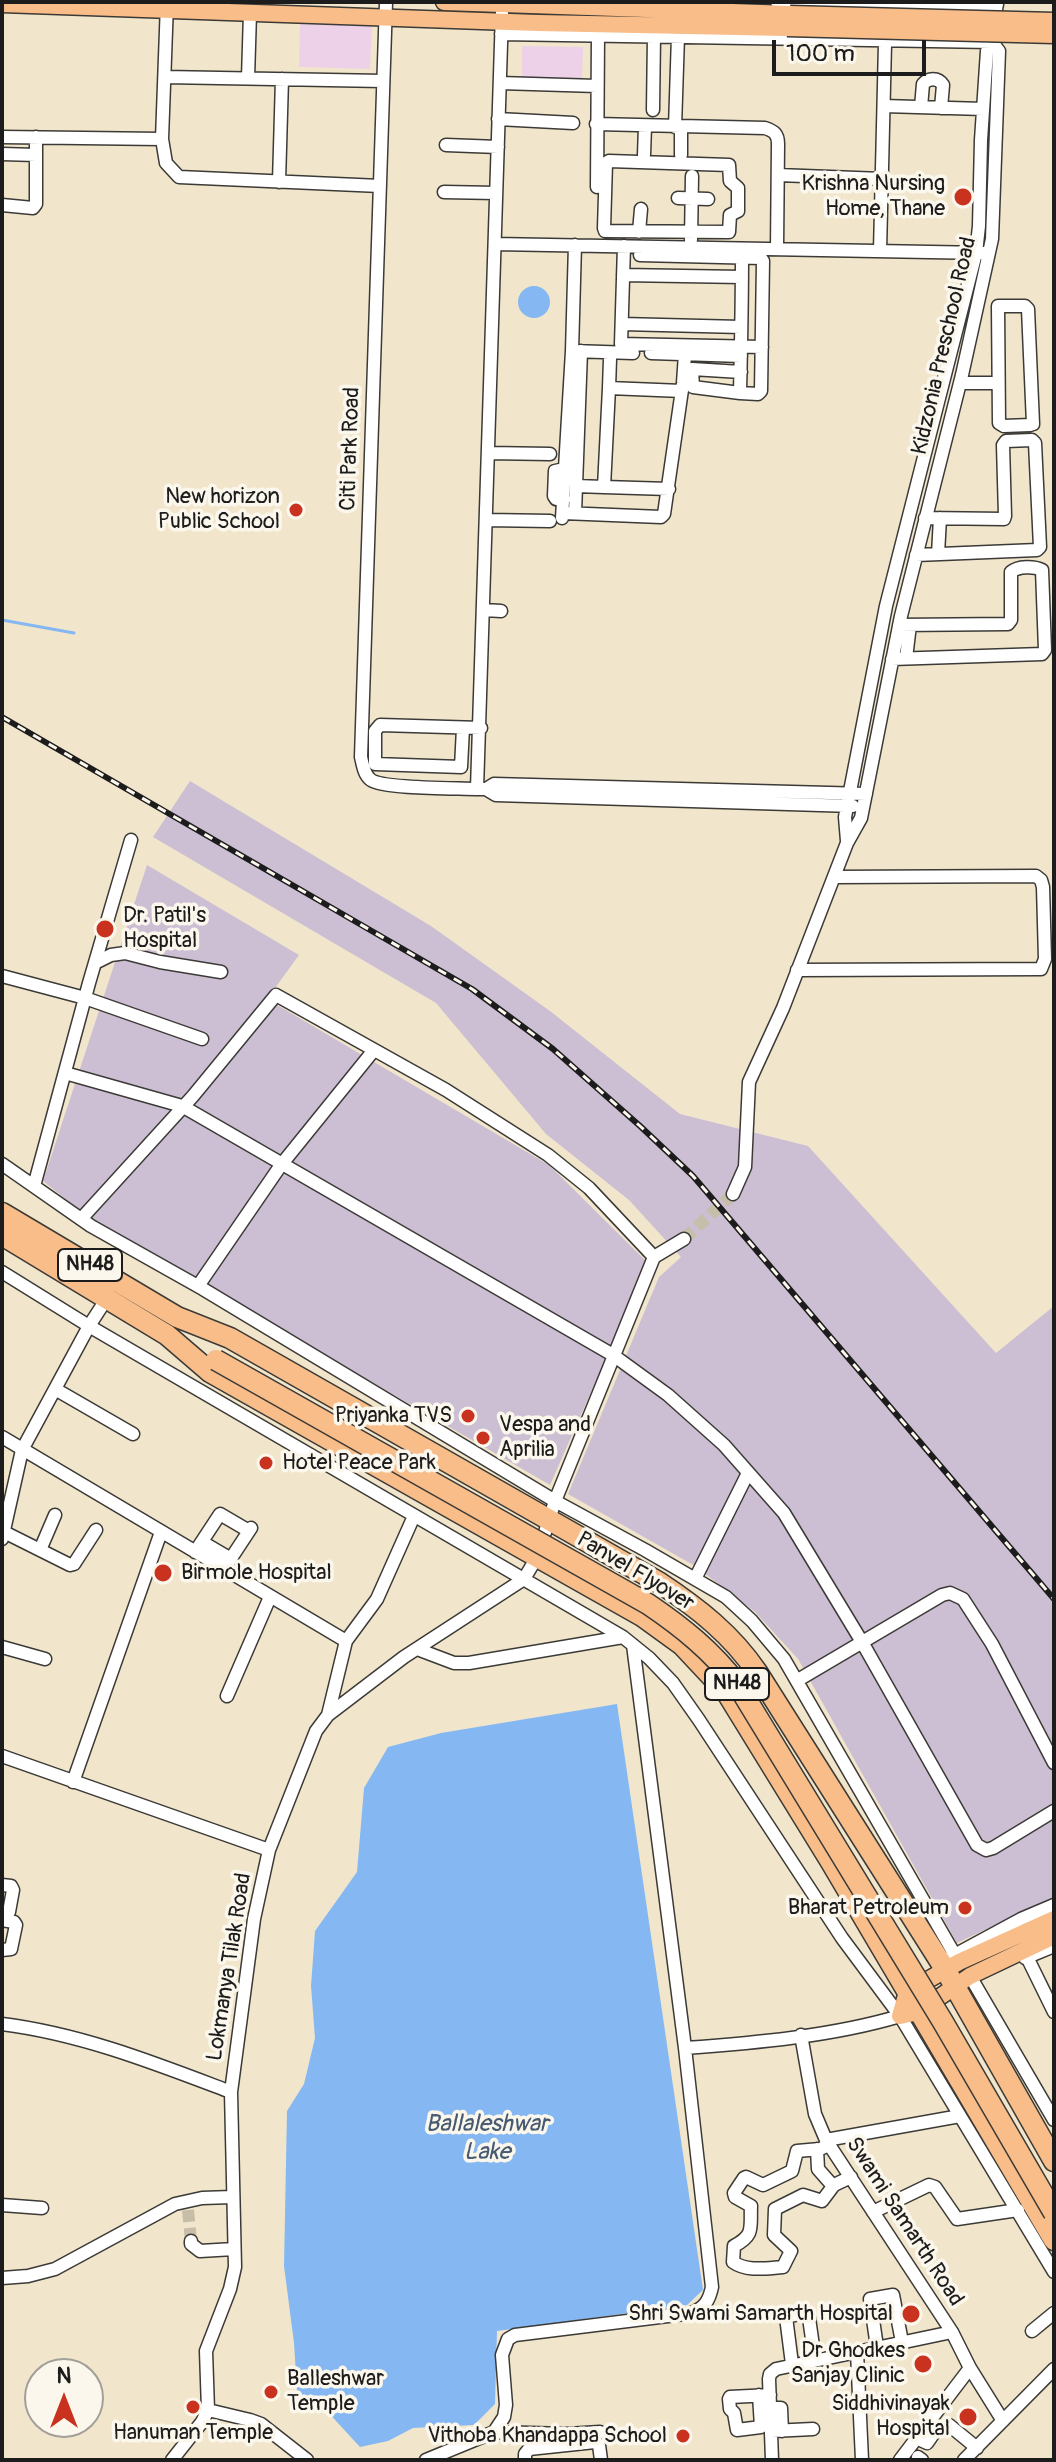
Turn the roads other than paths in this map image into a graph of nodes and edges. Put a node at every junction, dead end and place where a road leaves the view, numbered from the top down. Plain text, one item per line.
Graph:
1 (444, 2) edge
2 (777, 2) edge
3 (502, 3) edge
4 (886, 3) edge
5 (4, 4) edge
6 (997, 4) edge
7 (167, 6) edge
8 (386, 10) edge
9 (250, 13) junction
10 (789, 21) junction
11 (1054, 21) edge
12 (501, 28) junction
13 (598, 35) junction
14 (1054, 35) edge
15 (654, 36) junction
16 (678, 36) junction
17 (885, 39) junction
18 (992, 42) junction
19 (165, 77) junction
20 (248, 78) junction
21 (282, 79) junction
22 (383, 81) junction
23 (500, 83) junction
24 (597, 86) junction
25 (884, 106) junction
26 (921, 107) junction
27 (941, 108) junction
28 (983, 109) junction
29 (653, 110) dead end
30 (498, 119) junction
31 (573, 123) dead end
32 (596, 124) junction
33 (645, 126) junction
34 (678, 128) junction
35 (2, 137) edge
36 (36, 137) junction
37 (162, 139) junction
38 (446, 145) dead end
39 (498, 147) junction
40 (2, 154) edge
41 (36, 155) junction
42 (644, 155) dead end
43 (681, 155) dead end
44 (602, 175) junction
45 (778, 175) junction
46 (692, 176) dead end
47 (882, 179) junction
48 (279, 182) junction
49 (380, 186) junction
50 (444, 192) dead end
51 (496, 193) junction
52 (601, 197) junction
53 (678, 198) dead end
54 (692, 199) junction
55 (708, 199) dead end
56 (2, 205) edge
57 (641, 209) dead end
58 (639, 232) junction
59 (691, 233) junction
60 (495, 244) junction
61 (575, 245) junction
62 (595, 246) junction
63 (690, 247) junction
64 (777, 249) junction
65 (624, 250) junction
66 (880, 251) junction
67 (742, 253) junction
68 (983, 253) junction
69 (623, 275) junction
70 (742, 277) junction
71 (977, 305) junction
72 (998, 306) junction
73 (622, 324) junction
74 (741, 327) junction
75 (762, 347) junction
76 (741, 351) junction
77 (617, 352) junction
78 (578, 354) junction
79 (685, 354) junction
80 (684, 370) junction
81 (741, 372) junction
82 (960, 383) junction
83 (998, 383) junction
84 (609, 388) junction
85 (682, 391) junction
86 (740, 393) junction
87 (489, 453) junction
88 (550, 454) dead end
89 (918, 485) junction
90 (576, 486) junction
91 (604, 487) junction
92 (933, 488) junction
93 (669, 489) junction
94 (563, 513) junction
95 (925, 518) junction
96 (940, 518) junction
97 (487, 520) junction
98 (938, 554) junction
99 (916, 555) junction
100 (484, 610) junction
101 (501, 611) dead end
102 (905, 625) junction
103 (906, 658) junction
104 (892, 659) junction
105 (362, 726) junction
106 (376, 727) junction
107 (463, 728) junction
108 (481, 728) junction
109 (482, 789) junction
110 (850, 799) junction
111 (865, 800) junction
112 (131, 840) dead end
113 (847, 843) junction
114 (834, 877) junction
115 (95, 963) junction
116 (221, 972) dead end
117 (2, 976) edge
118 (794, 976) junction
119 (85, 998) junction
120 (202, 1039) dead end
121 (374, 1050) junction
122 (65, 1073) junction
123 (182, 1106) junction
124 (2, 1164) edge
125 (281, 1165) junction
126 (34, 1186) junction
127 (733, 1194) tunnel mouth
128 (2, 1213) edge
129 (81, 1219) junction
130 (2, 1235) edge
131 (684, 1239) tunnel mouth
132 (654, 1257) junction
133 (2, 1272) edge
134 (198, 1286) junction
135 (112, 1290) junction
136 (177, 1317) junction
137 (89, 1326) junction
138 (167, 1335) junction
139 (219, 1355) junction
140 (613, 1355) junction
141 (55, 1389) junction
142 (133, 1434) dead end
143 (2, 1437) edge
144 (22, 1450) junction
145 (748, 1473) junction
146 (5, 1509) edge
147 (552, 1510) junction
148 (55, 1515) dead end
149 (414, 1516) junction
150 (96, 1530) dead end
151 (161, 1532) junction
152 (3, 1536) edge
153 (199, 1547) junction
154 (40, 1550) junction
155 (537, 1557) junction
156 (227, 1564) junction
157 (524, 1579) junction
158 (695, 1579) junction
159 (270, 1597) junction
160 (346, 1641) junction
161 (628, 1641) junction
162 (862, 1642) junction
163 (2, 1647) edge
164 (417, 1649) junction
165 (45, 1659) dead end
166 (798, 1680) junction
167 (227, 1696) dead end
168 (328, 1715) junction
169 (2, 1756) edge
170 (1054, 1763) edge
171 (73, 1782) junction
172 (1054, 1811) edge
173 (269, 1850) junction
174 (2, 1885) edge
175 (1054, 1905) edge
176 (2, 1913) edge
177 (1054, 1919) edge
178 (2, 1920) edge
179 (1054, 1936) edge
180 (1054, 1946) edge
181 (2, 1950) edge
182 (1027, 1957) junction
183 (957, 1973) junction
184 (907, 1992) junction
185 (1054, 2012) edge
186 (909, 2014) junction
187 (973, 2019) junction
188 (2, 2024) edge
189 (801, 2035) junction
190 (928, 2045) junction
191 (685, 2048) junction
192 (231, 2092) junction
193 (960, 2116) junction
194 (1054, 2120) edge
195 (824, 2145) junction
196 (1054, 2147) edge
197 (1054, 2161) edge
198 (851, 2177) junction
199 (833, 2186) junction
200 (1054, 2188) edge
201 (232, 2197) junction
202 (2, 2205) edge
203 (42, 2208) dead end
204 (873, 2212) junction
205 (1037, 2212) edge
206 (1054, 2240) edge
207 (191, 2241) dead end
208 (234, 2249) junction
209 (1054, 2272) edge
210 (2, 2278) edge
211 (1054, 2313) edge
212 (1032, 2331) dead end
213 (952, 2332) junction
214 (902, 2339) junction
215 (876, 2344) junction
216 (857, 2352) junction
217 (815, 2354) junction
218 (792, 2358) junction
219 (970, 2368) junction
220 (1054, 2369) edge
221 (208, 2410) junction
222 (1003, 2421) junction
223 (932, 2428) junction
224 (813, 2429) dead end
225 (777, 2431) junction
226 (494, 2432) junction
227 (600, 2432) dead end
228 (567, 2440) junction
229 (977, 2448) junction
230 (172, 2460) edge
231 (307, 2460) edge
232 (426, 2460) edge
233 (525, 2460) edge
234 (568, 2460) edge
235 (601, 2460) edge
236 (772, 2460) edge
237 (862, 2460) edge
238 (900, 2460) edge
239 (964, 2460) edge

1 - 3 main road
2 - 4 street
3 - 10 main road
3 - 12 street
4 - 6 street
4 - 17 street
5 - 7 main road
6 - 18 street
7 - 9 main road
7 - 19 street
8 - 9 main road
8 - 12 main road
8 - 22 street, Citi Park Road
9 - 20 street
10 - 11 main road, bridge
10 - 12 main road
10 - 14 main road, bridge
12 - 13 street
12 - 23 street
13 - 15 street
13 - 24 street
15 - 16 street
15 - 29 street
16 - 17 street
16 - 34 street
17 - 18 street
17 - 25 street
18 - 28 street, Kidzonia Preschool Road
18 - 68 street, Kidzonia Preschool Road
19 - 20 street
19 - 37 street
20 - 21 street
21 - 22 street
21 - 48 street
22 - 49 street, Citi Park Road
23 - 24 street
23 - 30 street
24 - 32 street
25 - 26 street
25 - 47 street
26 - 27 street
26 - 27 street
27 - 28 street
28 - 68 street, Kidzonia Preschool Road
30 - 31 street
30 - 39 street
32 - 33 street
32 - 44 street
33 - 34 street
33 - 42 street
34 - 43 street
34 - 45 street
35 - 36 street
36 - 37 street
36 - 41 street
37 - 48 street
38 - 39 street
39 - 51 street
40 - 41 street
41 - 56 street
44 - 52 street
44 - 59 street
45 - 47 street
45 - 64 street
46 - 54 street
47 - 66 street
48 - 49 street
49 - 105 street, Citi Park Road
50 - 51 street
51 - 60 street
52 - 58 street
52 - 62 street
53 - 54 street
54 - 55 street
54 - 59 street
57 - 58 street
58 - 59 street
59 - 63 street
60 - 61 street
60 - 87 street
61 - 62 street
61 - 78 street
62 - 65 street
63 - 65 street
63 - 67 street
64 - 66 street
64 - 67 street
65 - 67 street
65 - 69 street
66 - 68 street
67 - 70 street
67 - 75 street
68 - 71 street, Kidzonia Preschool Road
68 - 89 street, Kidzonia Preschool Road
69 - 70 street
69 - 73 street
70 - 74 street
71 - 72 street
71 - 82 street, Kidzonia Preschool Road
72 - 83 street
72 - 83 street
73 - 74 street
73 - 77 street
74 - 76 street
75 - 76 street
75 - 86 street
76 - 77 street
76 - 79 street
76 - 81 street
77 - 78 street
77 - 79 street
77 - 80 street
77 - 84 street
78 - 90 street
78 - 94 street
79 - 80 street
80 - 85 street
81 - 86 street
81 - 86 street
82 - 83 street
82 - 92 street, Kidzonia Preschool Road
84 - 85 street
84 - 91 street
85 - 93 street
87 - 88 street
87 - 97 street
89 - 92 street
89 - 110 street, Kidzonia Preschool Road
90 - 91 street
90 - 94 street
91 - 93 street
92 - 95 street, Kidzonia Preschool Road
93 - 94 street
94 - 97 street
95 - 96 street
95 - 99 street, Kidzonia Preschool Road
96 - 98 street
96 - 98 street
97 - 100 street
98 - 99 street
99 - 102 street, Kidzonia Preschool Road
100 - 101 street
100 - 108 street
102 - 103 street
102 - 103 street
102 - 104 street, Kidzonia Preschool Road
103 - 104 street
104 - 111 street, Kidzonia Preschool Road
105 - 106 street
105 - 109 street, Citi Park Road
106 - 107 street
106 - 107 street
107 - 108 street
108 - 109 street
109 - 110 street
110 - 111 street
110 - 113 street, Kidzonia Preschool Road
111 - 113 street, Kidzonia Preschool Road
112 - 115 street
113 - 114 street
114 - 118 street
114 - 118 street
115 - 116 street
115 - 119 street
117 - 119 street
118 - 127 street
119 - 120 street
119 - 122 street
121 - 123 street
121 - 125 street
121 - 132 street
122 - 123 street
122 - 126 street
123 - 125 street
123 - 129 street
124 - 126 street
125 - 134 street
125 - 140 street
126 - 129 street
128 - 135 highway, NH48
129 - 134 street
130 - 135 highway, NH48
131 - 132 street
132 - 140 street
133 - 137 street
134 - 147 street
135 - 136 highway, NH48
135 - 137 street
135 - 138 highway, NH48
136 - 139 highway, Panvel Flyover / NH48
136 - 147 highway
137 - 141 street
137 - 149 street
138 - 139 highway, Panvel Flyover / NH48
138 - 155 highway
139 - 200 highway, Panvel Flyover / NH48
139 - 205 highway, Panvel Flyover / NH48, bridge
140 - 145 street
140 - 147 street
141 - 142 street
141 - 144 street
143 - 144 street
144 - 146 street
144 - 151 street
145 - 158 street
145 - 162 street
146 - 152 street
147 - 155 street
147 - 158 street
147 - 183 highway
148 - 154 street
149 - 157 street
149 - 160 street
150 - 154 street
151 - 153 street
151 - 171 street
152 - 154 street
153 - 156 street
153 - 156 street
155 - 157 street
155 - 184 highway
156 - 159 street
157 - 161 street
157 - 164 street, Lokmanya Tilak Road
158 - 166 street
159 - 160 street
159 - 167 street
160 - 168 street
161 - 164 street
161 - 186 street
161 - 191 street
162 - 166 street
162 - 170 street
162 - 172 street
163 - 165 street
164 - 168 street, Lokmanya Tilak Road
166 - 183 street
168 - 173 street, Lokmanya Tilak Road
169 - 171 street
171 - 173 street
173 - 192 street, Lokmanya Tilak Road
174 - 176 street
175 - 183 street
177 - 183 main road
178 - 181 street
179 - 183 main road
180 - 182 street
182 - 183 street
182 - 185 street
183 - 184 main road
183 - 186 main road
183 - 187 highway
183 - 194 street
184 - 186 highway
186 - 189 street
186 - 190 highway
187 - 196 street
187 - 197 highway
188 - 192 street
189 - 191 street
189 - 195 street, Swami Samarth Road
190 - 193 street
190 - 205 highway
191 - 226 street
192 - 201 street, Lokmanya Tilak Road
193 - 195 street
193 - 205 street
195 - 198 street, Swami Samarth Road
195 - 199 street
195 - 199 street
198 - 199 street
198 - 204 street, Swami Samarth Road
201 - 208 street, Lokmanya Tilak Road
201 - 210 street
202 - 203 street
204 - 205 street
204 - 213 street, Swami Samarth Road
205 - 206 highway
205 - 209 street
207 - 208 street
208 - 221 street, Lokmanya Tilak Road
211 - 212 street
213 - 214 street
213 - 219 street, Swami Samarth Road
214 - 215 street
214 - 215 street
215 - 216 street
216 - 217 street
216 - 237 street
217 - 218 street
217 - 218 street
218 - 225 street
219 - 222 street, Swami Samarth Road
219 - 223 street
220 - 222 street
221 - 230 street
221 - 231 street
222 - 229 street
223 - 229 street
223 - 238 street
224 - 225 street
225 - 236 street
226 - 228 street
226 - 232 street
227 - 228 street
228 - 233 street
228 - 234 street
228 - 235 street
229 - 239 street

